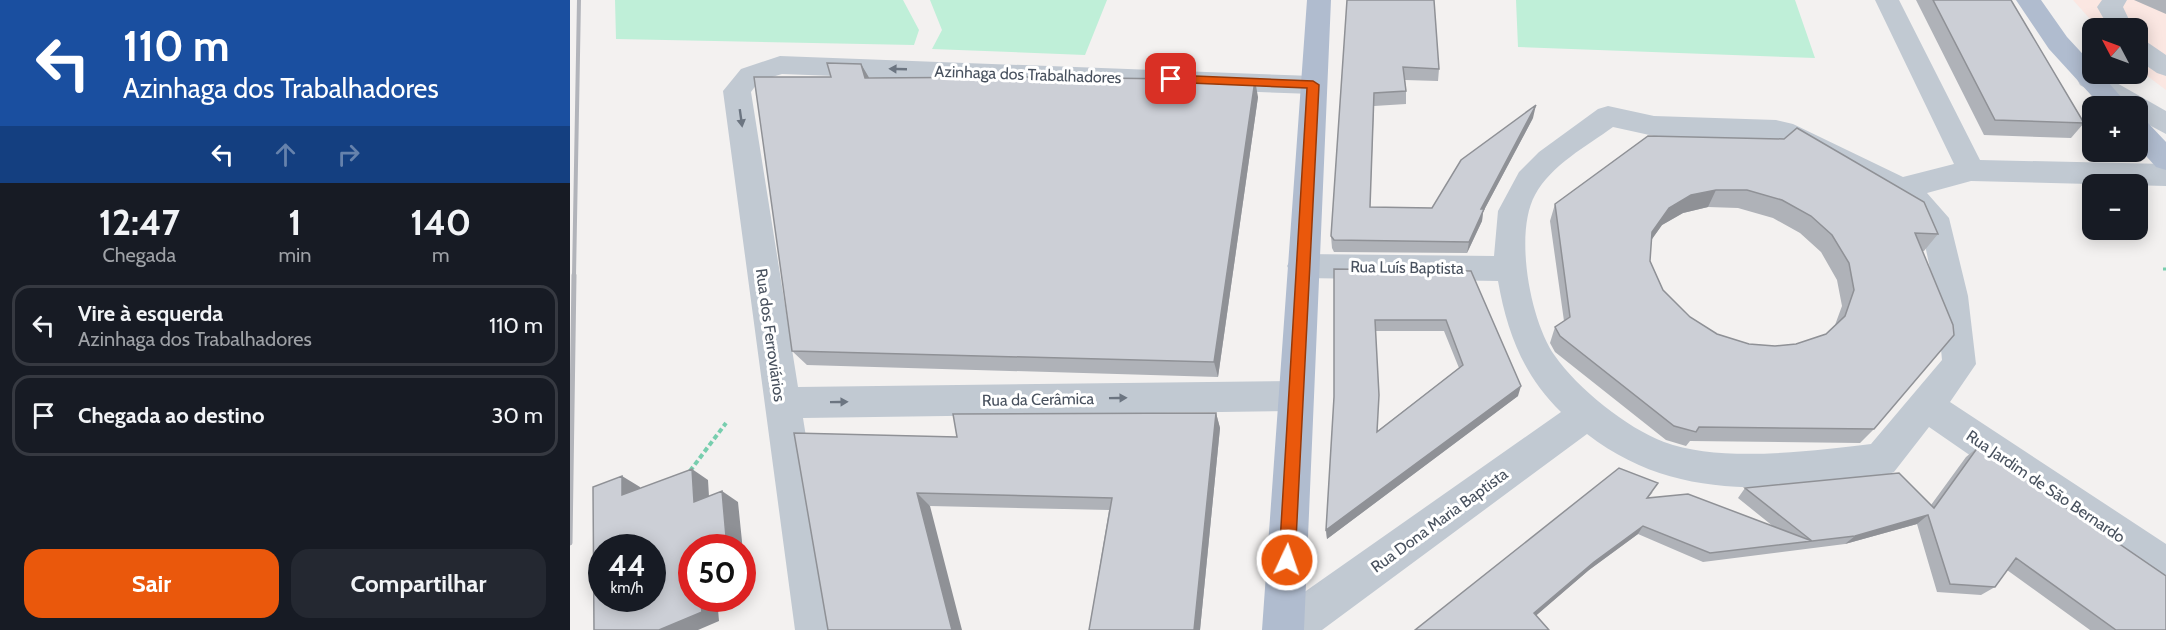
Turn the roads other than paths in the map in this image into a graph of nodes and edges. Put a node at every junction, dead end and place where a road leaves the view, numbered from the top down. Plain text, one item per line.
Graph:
1 (1319, 0) edge
2 (1887, 0) edge
3 (2028, 0) edge
4 (2148, 55) edge
5 (780, 65) joint
6 (2166, 67) edge
7 (2082, 70) edge
8 (2095, 84) edge
9 (2098, 84) edge
10 (1313, 85) junction
11 (2106, 96) edge
12 (2119, 96) edge
13 (2148, 113) edge
14 (2166, 124) edge
15 (2148, 141) edge
16 (2166, 160) edge
17 (1971, 170) junction
18 (2166, 175) edge
19 (1900, 189) junction
20 (1304, 266) junction
21 (1511, 269) junction
22 (1296, 396) junction
23 (781, 403) junction
24 (1926, 406) junction
25 (1589, 412) junction
26 (2166, 567) edge
27 (816, 630) edge
28 (1283, 630) edge
29 (1292, 630) edge

1 - 10 main road
2 - 17 street
3 - 7 main road
4 - 6 street
10 -> 5 street, Azinhaga dos Trabalhadores
5 -> 23 street, Rua dos Ferroviários
8 - 11 main road
9 - 12 street
10 - 20 main road
13 - 14 street
15 - 16 main road
17 - 18 street
17 - 19 street
19 - 21 street
19 - 24 street
20 - 21 street, Rua Luís Baptista
20 - 22 main road
21 - 25 street
23 -> 22 street, Rua da Cerâmica
22 - 28 main road
23 - 27 street, Rua dos Ferroviários
24 - 25 street
24 - 26 street, Rua Jardim de São Bernardo
25 - 29 street, Rua Dona Maria Baptista

